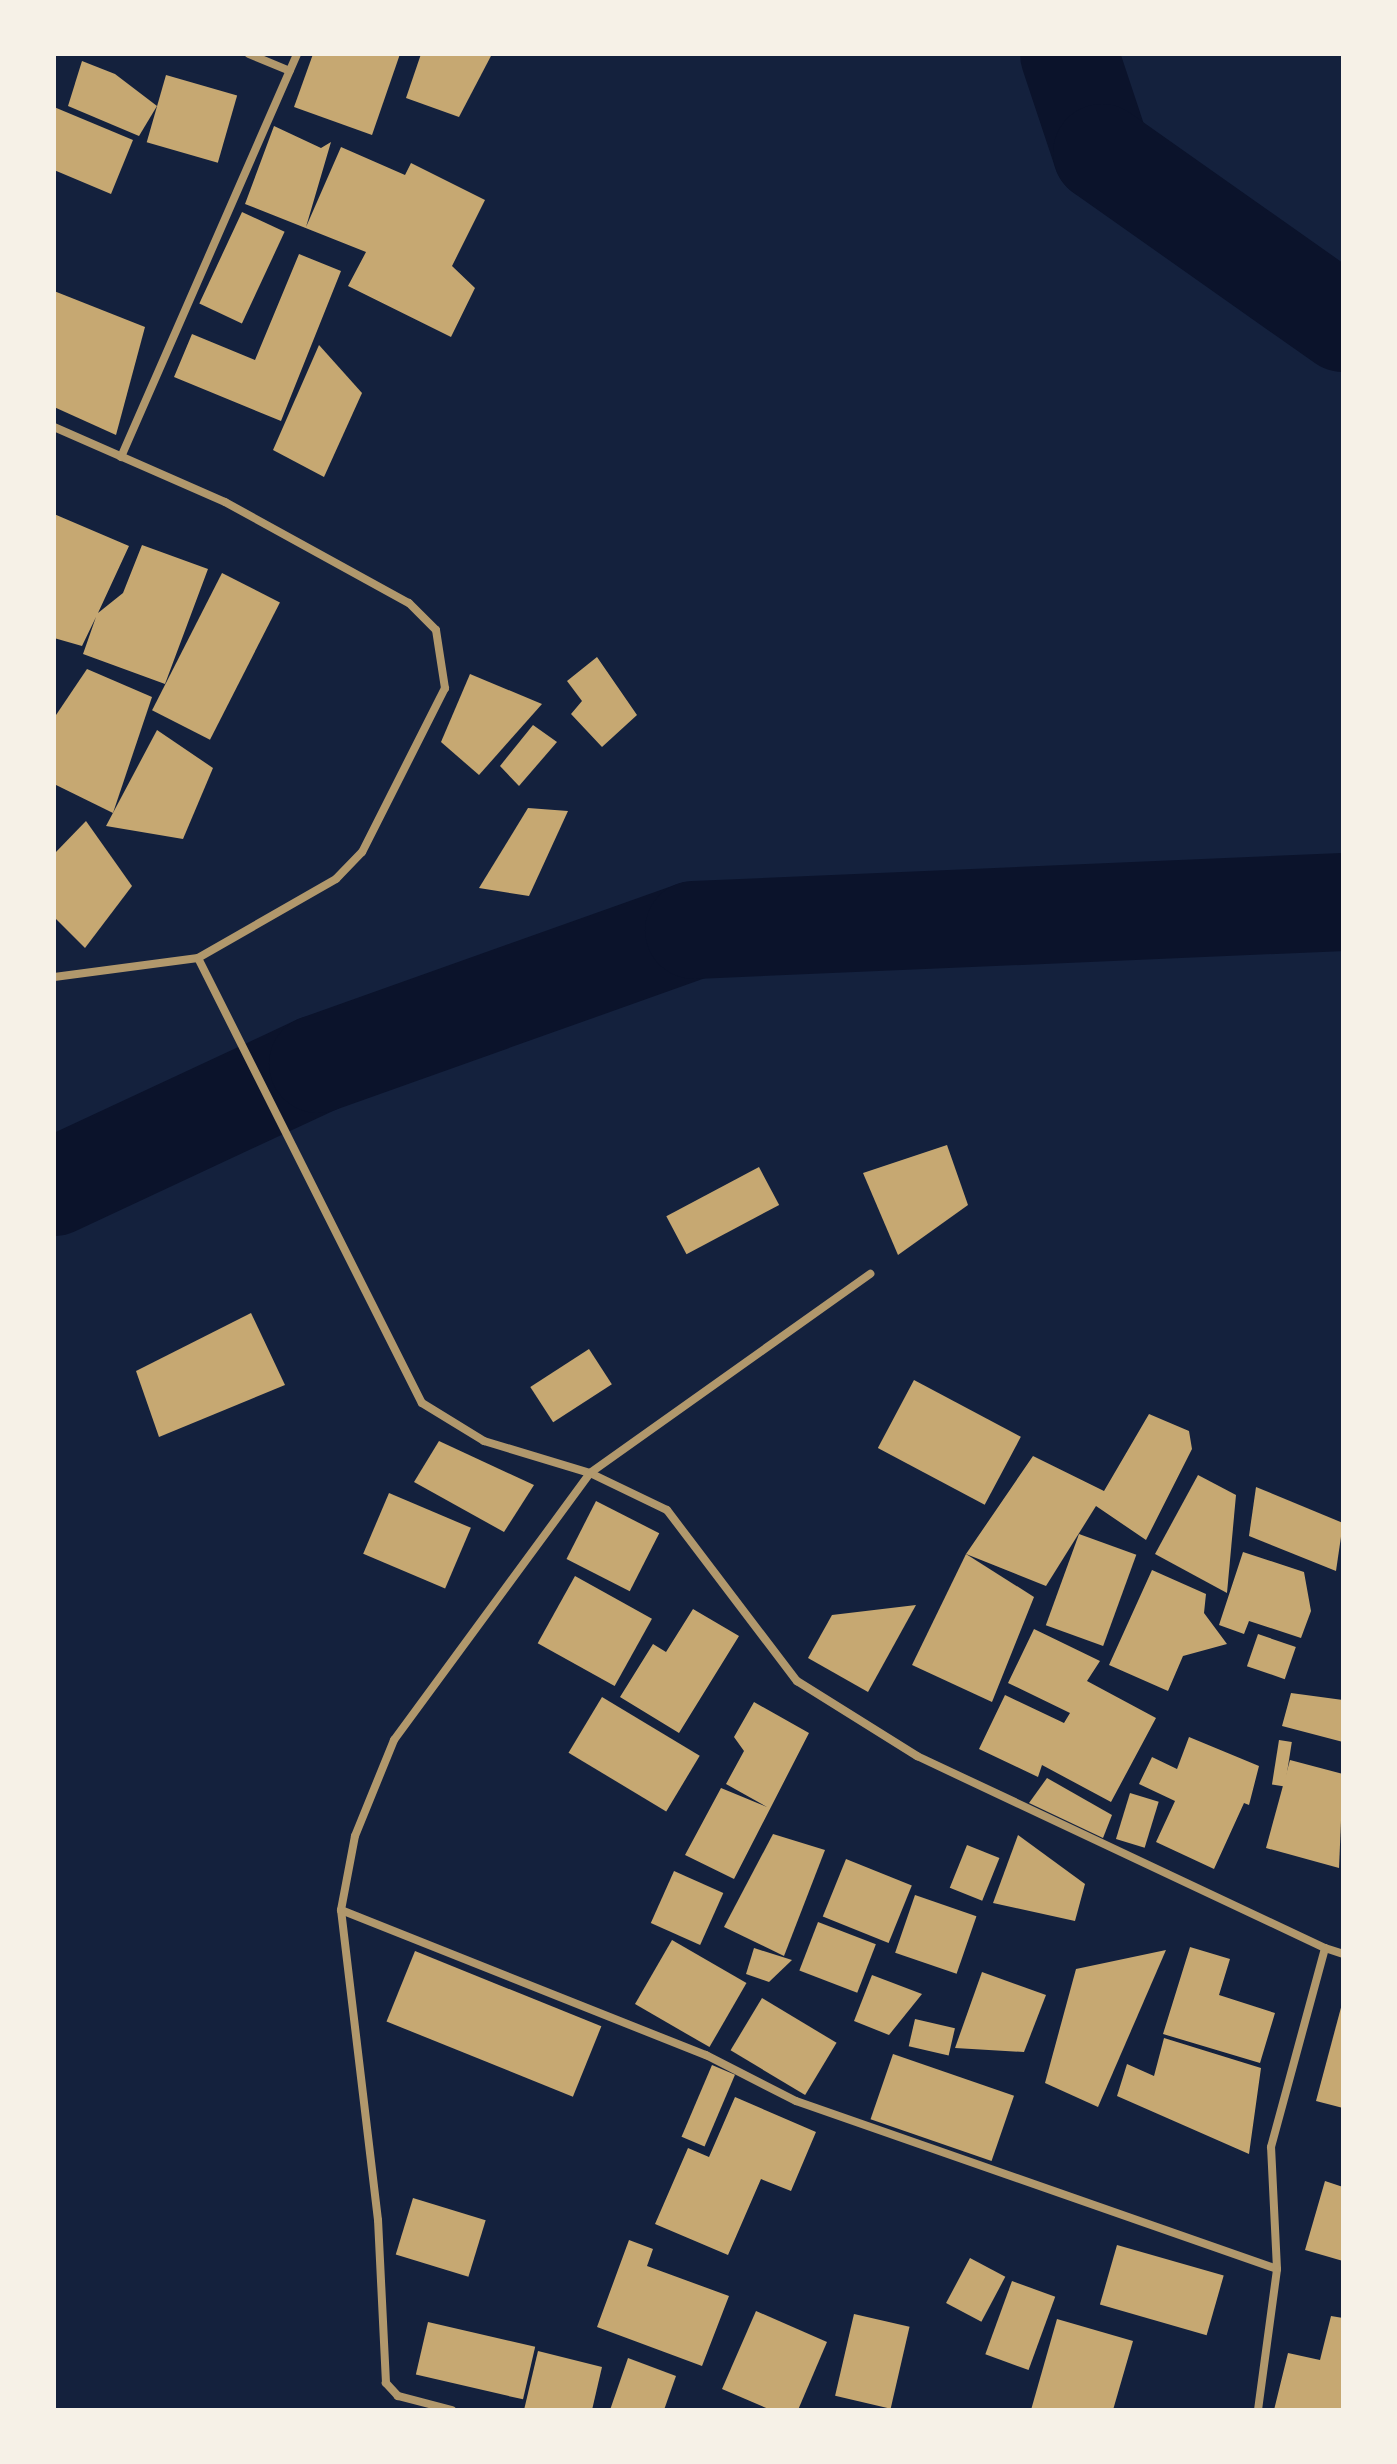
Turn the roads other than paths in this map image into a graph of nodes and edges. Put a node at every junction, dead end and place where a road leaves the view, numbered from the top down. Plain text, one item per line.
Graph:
1 (249, 54) edge
2 (297, 54) edge
3 (290, 71) junction
4 (54, 427) edge
5 (121, 457) junction
6 (198, 958) junction
7 (54, 977) edge
8 (870, 1274) dead end
9 (590, 1473) junction
10 (341, 1910) junction
11 (1325, 1948) junction
12 (1343, 1954) edge
13 (1277, 2269) junction
14 (452, 2410) edge
15 (1258, 2410) edge

1 - 3 street
2 - 3 street
3 - 5 street
4 - 5 street
5 - 6 street
6 - 7 street
6 - 9 street
8 - 9 street
9 - 10 street
9 - 11 street
10 - 13 street
10 - 14 street
11 - 12 street
11 - 13 street
13 - 15 street

